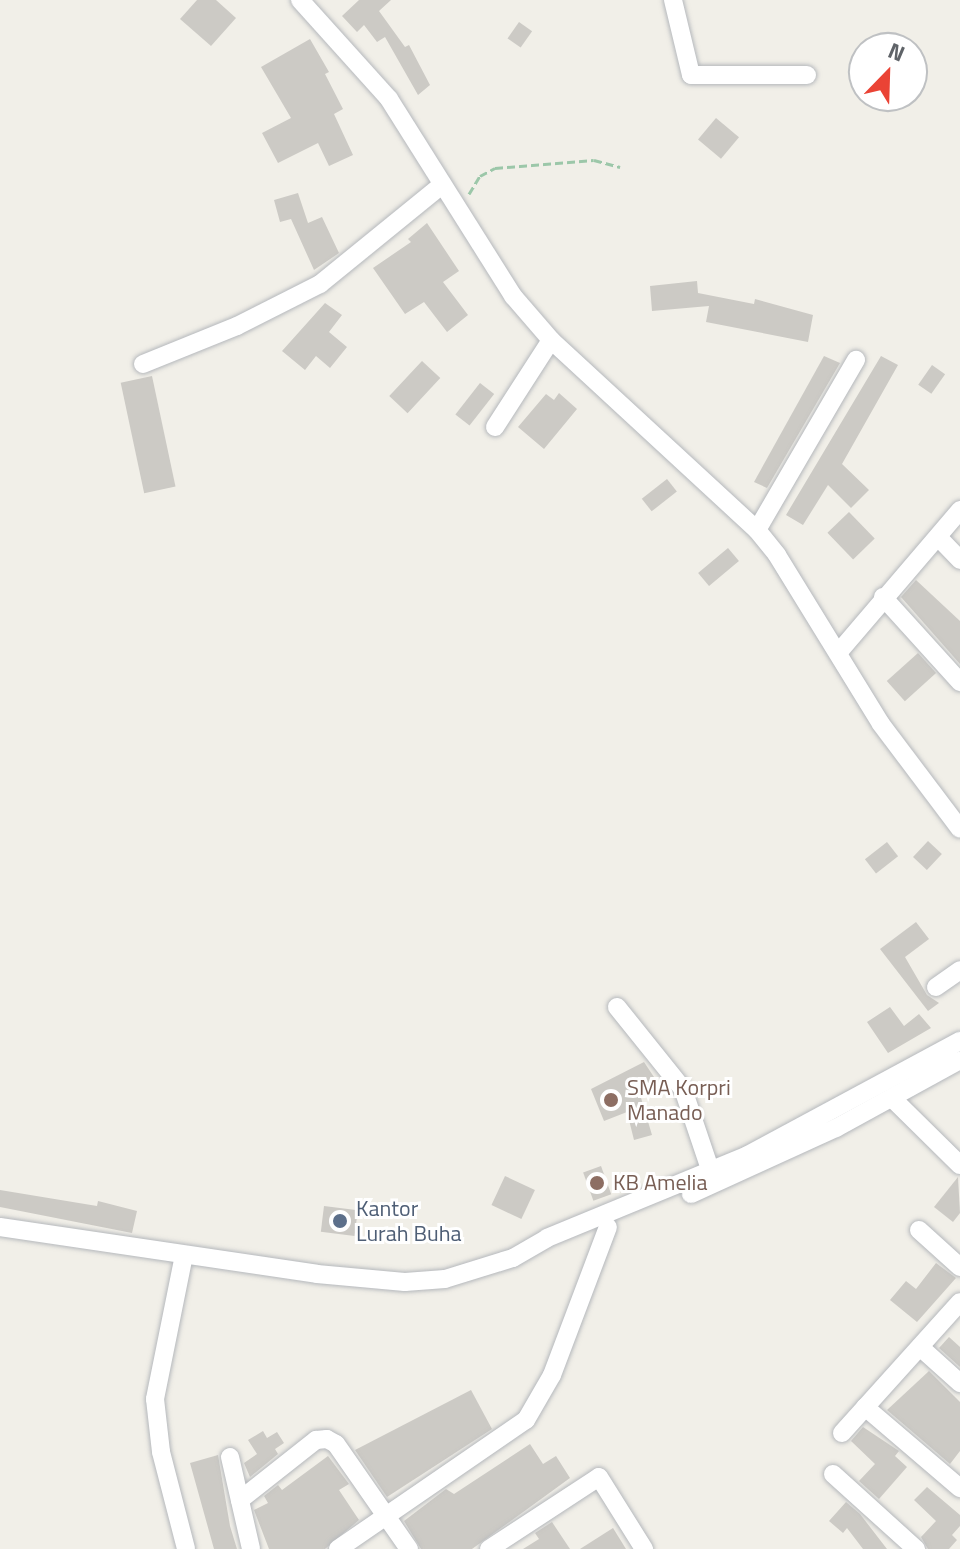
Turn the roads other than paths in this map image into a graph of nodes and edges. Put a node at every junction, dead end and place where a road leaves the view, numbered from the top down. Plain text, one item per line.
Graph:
1 (300, 0) edge
2 (673, 0) edge
3 (807, 75) dead end
4 (442, 185) junction
5 (551, 340) junction
6 (856, 360) dead end
7 (143, 364) dead end
8 (495, 427) dead end
9 (960, 510) edge
10 (757, 530) junction
11 (938, 537) junction
12 (960, 560) edge
13 (883, 597) junction
14 (838, 653) junction
15 (960, 682) edge
16 (960, 829) edge
17 (960, 970) edge
18 (936, 987) dead end
19 (617, 1007) dead end
20 (960, 1041) edge
21 (960, 1060) edge
22 (893, 1099) junction
23 (960, 1165) edge
24 (711, 1172) junction
25 (0, 1227) edge
26 (608, 1227) junction
27 (919, 1230) dead end
28 (184, 1255) junction
29 (513, 1258) junction
30 (960, 1267) edge
31 (960, 1302) edge
32 (920, 1347) junction
33 (960, 1383) edge
34 (865, 1407) junction
35 (842, 1433) dead end
36 (230, 1457) dead end
37 (833, 1474) dead end
38 (960, 1488) edge
39 (240, 1500) junction
40 (389, 1518) junction
41 (186, 1549) edge
42 (251, 1549) edge
43 (338, 1549) edge
44 (409, 1549) edge
45 (489, 1549) edge
46 (644, 1549) edge
47 (916, 1549) edge

1 - 4 street
2 - 3 street
4 - 5 street
4 - 7 street
5 - 8 street
5 - 10 street
6 - 10 street
9 - 11 street
10 - 14 street
11 - 12 street
11 - 13 street
13 - 14 street
13 - 15 street
14 - 16 street
17 - 18 street
19 - 24 street
20 - 24 street
21 - 22 street
22 - 23 street
22 - 26 street
24 - 29 street
25 - 28 street
26 - 29 street
26 - 40 street
27 - 30 street
28 - 29 street
28 - 41 street
31 - 32 street
32 - 33 street
32 - 34 street
34 - 35 street
34 - 38 street
36 - 39 street
37 - 47 street
39 - 40 street
39 - 42 street
40 - 43 street
40 - 44 street
45 - 46 street

